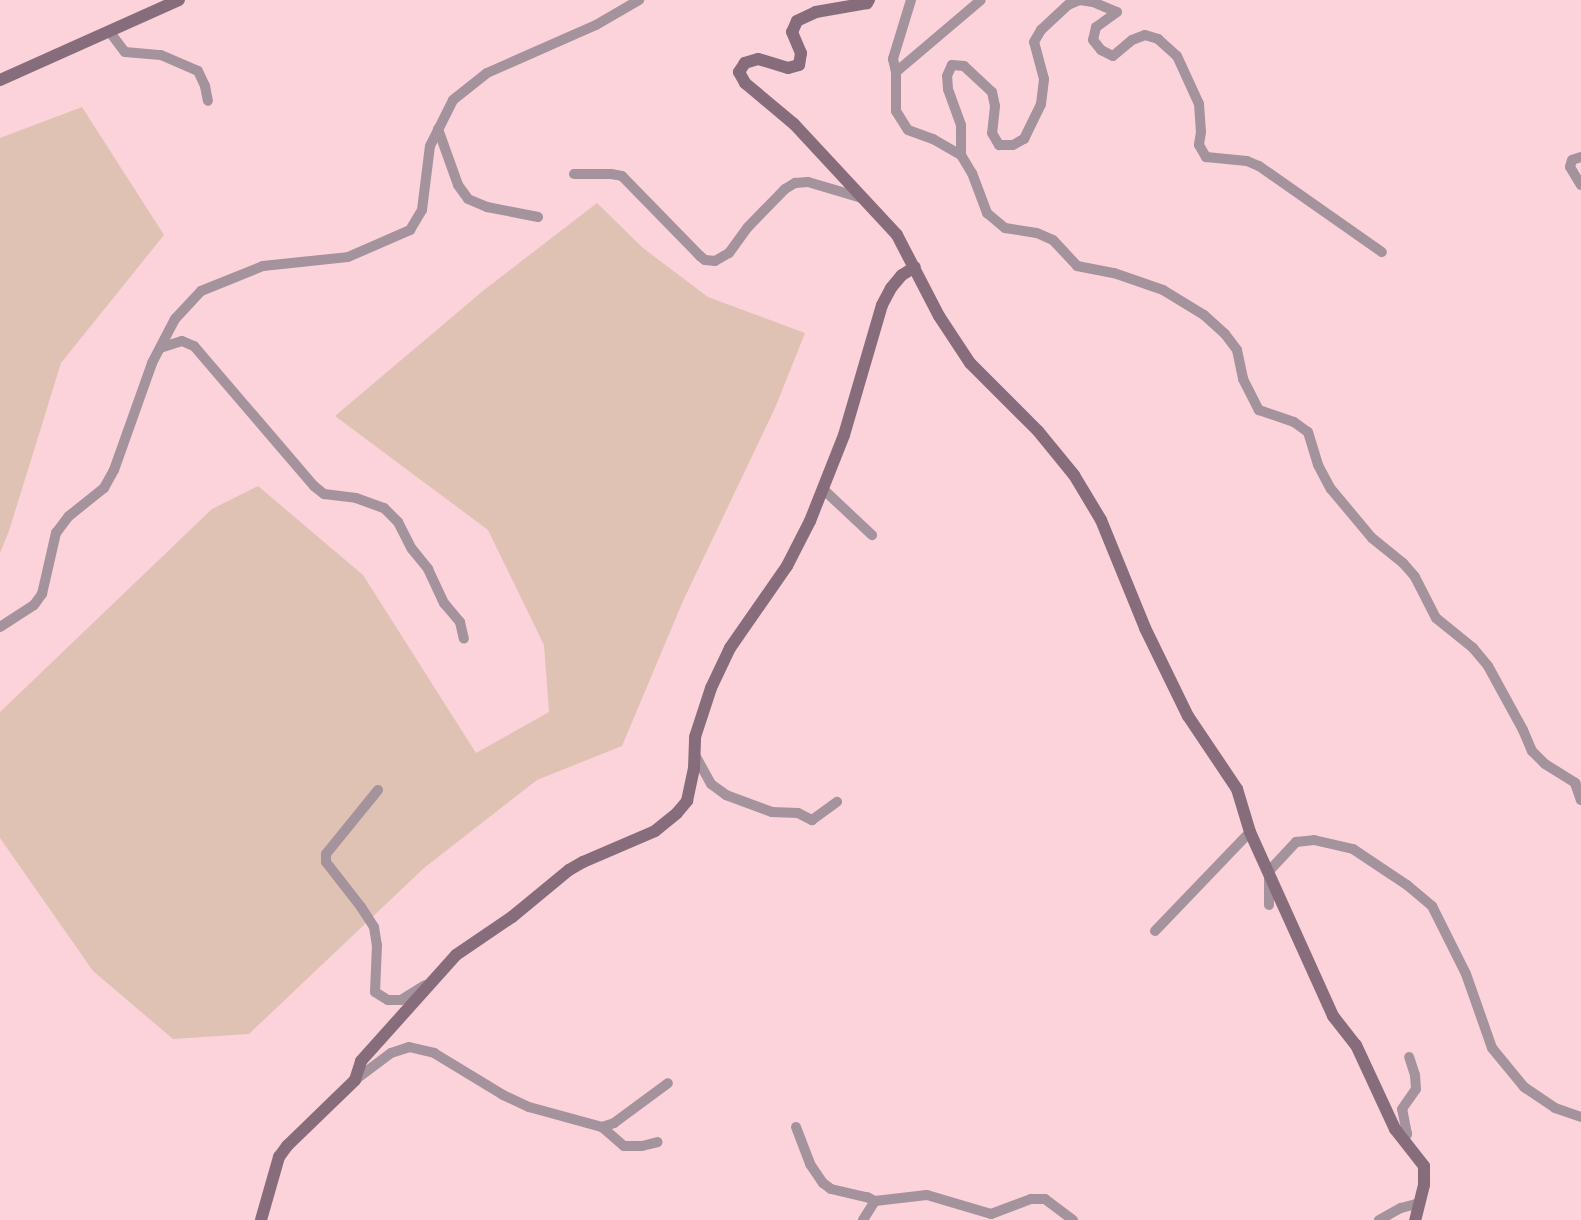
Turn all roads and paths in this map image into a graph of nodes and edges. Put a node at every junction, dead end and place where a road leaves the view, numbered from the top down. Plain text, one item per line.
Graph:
1 (179, 0) edge
2 (639, 0) edge
3 (869, 0) edge
4 (911, 0) edge
5 (981, 0) edge
6 (109, 32) junction
7 (896, 72) junction
8 (0, 80) edge
9 (208, 101) dead end
10 (438, 129) junction
11 (960, 155) junction
12 (1581, 157) edge
13 (574, 174) dead end
14 (1581, 185) edge
15 (862, 198) junction
16 (538, 217) dead end
17 (1382, 252) dead end
18 (916, 267) junction
19 (160, 348) junction
20 (824, 490) junction
21 (872, 536) dead end
22 (0, 627) edge
23 (464, 639) dead end
24 (693, 752) junction
25 (378, 790) dead end
26 (1581, 800) edge
27 (837, 802) dead end
28 (1250, 832) junction
29 (1269, 871) junction
30 (1269, 905) dead end
31 (1155, 931) dead end
32 (431, 982) junction
33 (1409, 1058) dead end
34 (355, 1080) junction
35 (668, 1083) dead end
36 (1581, 1117) edge
37 (602, 1126) junction
38 (796, 1127) dead end
39 (1404, 1140) junction
40 (658, 1142) dead end
41 (875, 1201) junction
42 (1420, 1202) junction
43 (261, 1220) edge
44 (863, 1220) edge
45 (1073, 1220) edge
46 (1379, 1220) edge
47 (1416, 1220) edge

1 - 6 street
2 - 10 street
3 - 15 street
4 - 7 street
5 - 7 street
6 - 8 street
6 - 9 street
7 - 11 street
10 - 16 street
10 - 19 street
11 - 17 street
11 - 26 street
12 - 14 street
13 - 15 street
15 - 18 street
18 - 20 street
18 - 28 street
19 - 22 street
19 - 23 street
20 - 21 street
20 - 24 street
24 - 27 street
24 - 32 street
25 - 32 street
28 - 29 street
28 - 31 street
29 - 30 street
29 - 36 street
29 - 39 street
32 - 34 street
33 - 39 street
34 - 37 street
34 - 43 street
35 - 37 street
37 - 40 street
38 - 41 street
39 - 42 street
41 - 44 street
41 - 45 street
42 - 46 street
42 - 47 street

